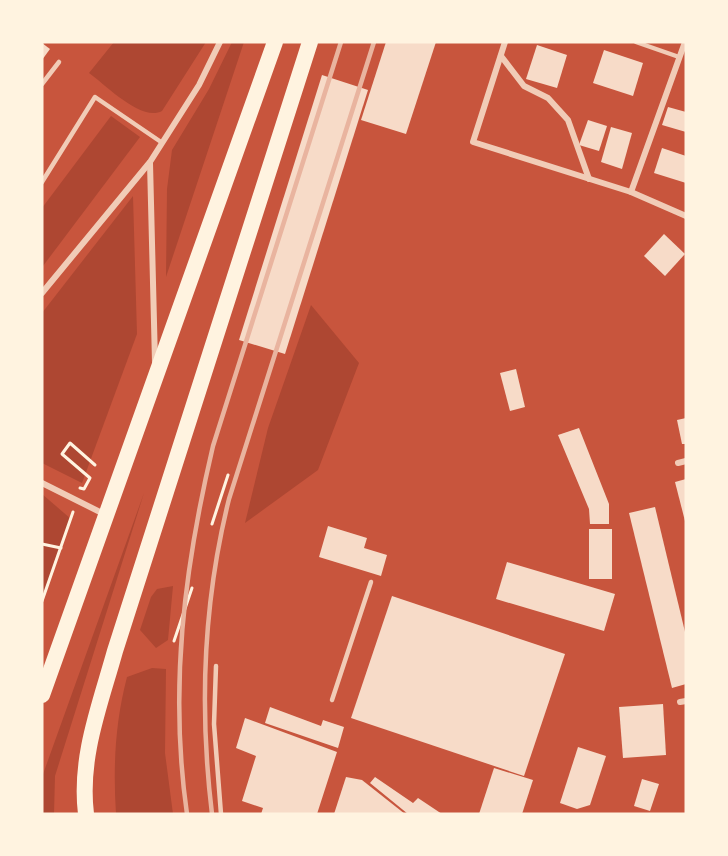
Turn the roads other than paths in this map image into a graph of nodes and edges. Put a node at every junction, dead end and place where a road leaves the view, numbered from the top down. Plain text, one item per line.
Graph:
1 (220, 42) edge
2 (275, 42) edge
3 (310, 42) edge
4 (505, 42) edge
5 (636, 42) edge
6 (685, 42) edge
7 (501, 56) junction
8 (679, 57) junction
9 (59, 62) dead end
10 (42, 84) edge
11 (161, 142) junction
12 (150, 162) junction
13 (589, 179) junction
14 (42, 182) edge
15 (631, 192) junction
16 (686, 216) edge
17 (43, 288) edge
18 (155, 379) junction
19 (686, 461) edge
20 (678, 463) dead end
21 (42, 483) edge
22 (106, 516) junction
23 (372, 582) dead end
24 (216, 666) dead end
25 (42, 695) edge
26 (332, 700) dead end
27 (86, 814) edge
28 (221, 814) edge

1 - 11 street
2 - 18 highway
3 - 27 highway
4 - 7 street
5 - 8 lane
6 - 8 street
7 - 13 street
7 - 13 street
8 - 15 street
9 - 10 lane
11 - 12 street
11 - 14 lane
12 - 17 street
12 - 18 street
13 - 15 street
15 - 16 street
18 - 22 highway
19 - 20 street
21 - 22 street
22 - 25 highway
23 - 26 lane
24 - 28 lane

